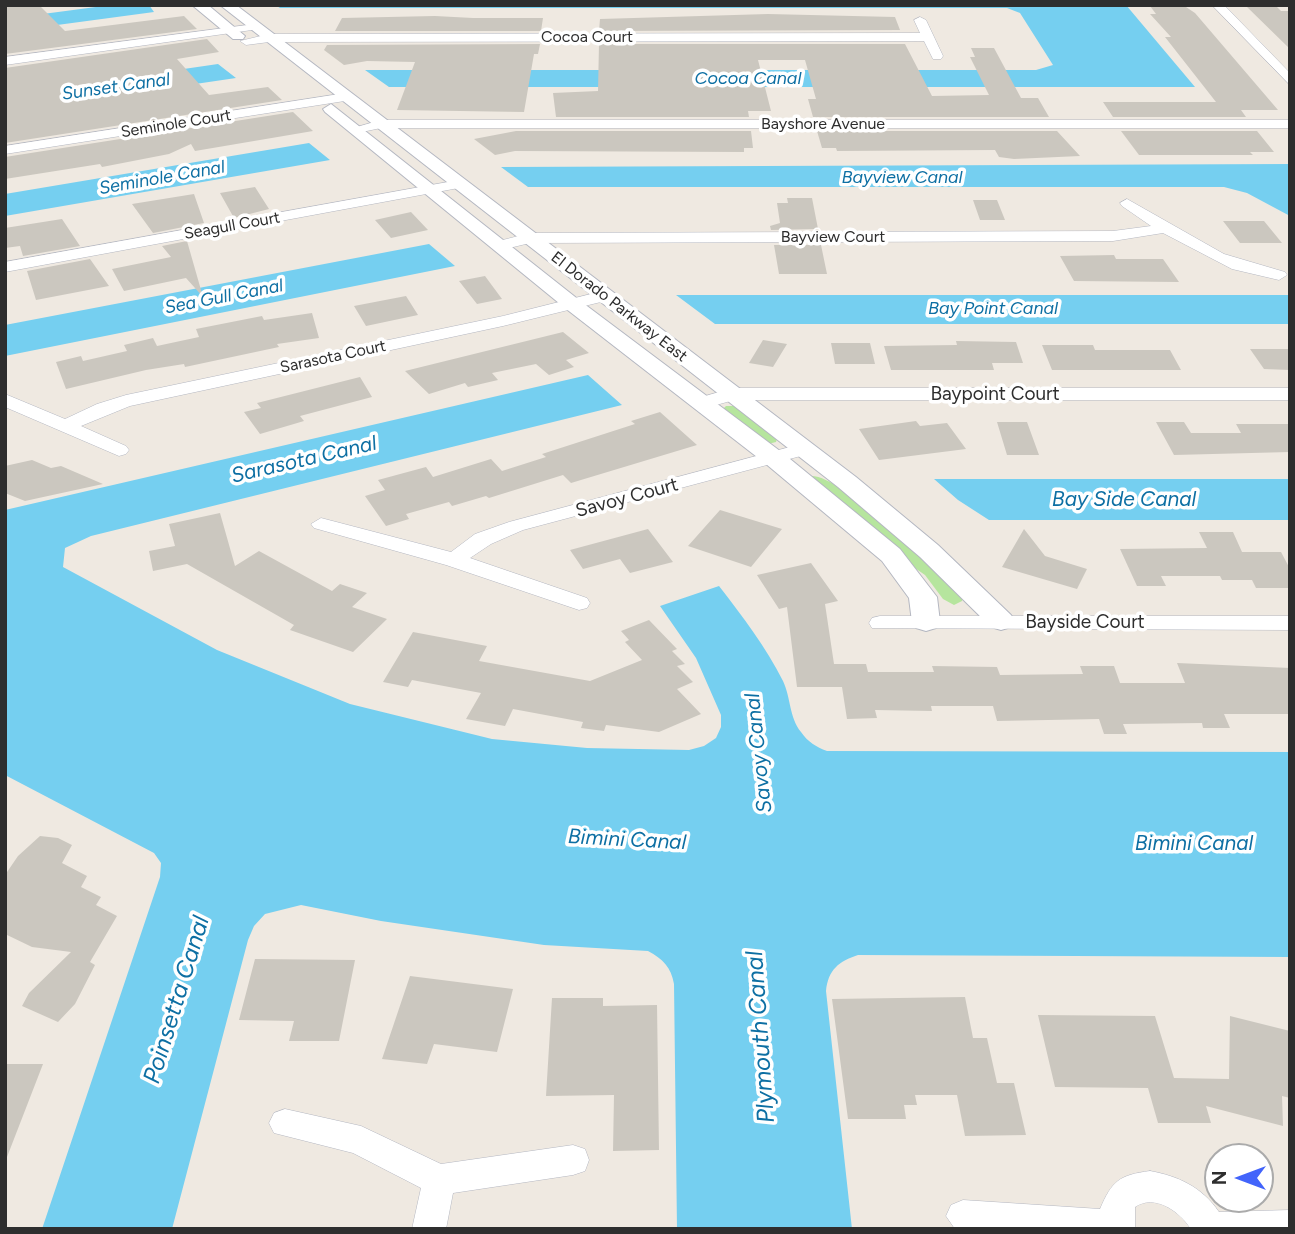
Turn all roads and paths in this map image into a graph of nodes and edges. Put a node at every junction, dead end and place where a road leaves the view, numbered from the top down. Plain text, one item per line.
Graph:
1 (199, 5) edge
2 (227, 5) edge
3 (1217, 5) edge
4 (920, 20) dead end
5 (250, 34) junction
6 (928, 37) junction
7 (937, 56) dead end
8 (5, 61) edge
9 (1290, 81) edge
10 (346, 97) junction
11 (321, 101) junction
12 (381, 124) junction
13 (1290, 124) edge
14 (357, 129) junction
15 (5, 150) edge
16 (459, 184) junction
17 (431, 189) junction
18 (1127, 204) dead end
19 (1165, 229) junction
20 (530, 238) junction
21 (501, 245) junction
22 (5, 267) edge
23 (1279, 275) dead end
24 (603, 296) junction
25 (572, 304) junction
26 (733, 394) junction
27 (1290, 394) edge
28 (5, 400) edge
29 (702, 403) junction
30 (67, 426) junction
31 (805, 449) junction
32 (119, 450) dead end
33 (775, 458) junction
34 (321, 524) dead end
35 (454, 560) junction
36 (579, 603) dead end
37 (1001, 621) junction
38 (926, 622) junction
39 (1290, 623) edge
40 (880, 624) dead end
41 (285, 1123) dead end
42 (573, 1160) dead end
43 (439, 1180) junction
44 (963, 1216) dead end
45 (1290, 1226) edge
46 (1117, 1227) edge
47 (1211, 1228) edge
48 (429, 1229) edge

1 - 5 street, El Dorado Parkway East
2 - 5 street, El Dorado Parkway East
3 - 9 street
4 - 6 street
5 - 6 street, Cocoa Court
5 - 8 street, Cocoa Court
5 - 10 street, El Dorado Parkway East
5 - 11 street, El Dorado Parkway East
6 - 7 street
10 - 11 street, Seminole Court
10 - 12 street, El Dorado Parkway East
11 - 14 street, El Dorado Parkway East
11 - 15 street, Seminole Court
12 - 13 street, Bayshore Avenue
12 - 14 street, Bayshore Avenue
12 - 16 street, El Dorado Parkway East
14 - 17 street, El Dorado Parkway East
16 - 17 street, Seagull Court
16 - 20 street, El Dorado Parkway East
17 - 21 street, El Dorado Parkway East
17 - 22 street, Seagull Court
18 - 19 street
19 - 20 street, Bayview Court
19 - 23 street
20 - 21 street, Bayview Court
20 - 24 street, El Dorado Parkway East
21 - 25 street, El Dorado Parkway East
24 - 25 street, Sarasota Court
24 - 26 street, El Dorado Parkway East
25 - 29 street, El Dorado Parkway East
25 - 30 street, Sarasota Court
26 - 27 street, Baypoint Court
26 - 29 street, Baypoint Court
26 - 31 street, El Dorado Parkway East
28 - 30 street
29 - 33 street, El Dorado Parkway East
30 - 32 street
31 - 33 street, Savoy Court
31 - 37 street, El Dorado Parkway East
33 - 35 street, Savoy Court
33 - 38 street, El Dorado Parkway East
34 - 35 street
35 - 36 street
37 - 38 street, Bayside Court
37 - 39 street, Bayside Court
38 - 40 street, Bayside Court
41 - 43 street
42 - 43 street
43 - 48 street
44 - 46 street
45 - 47 street
46 - 47 street

